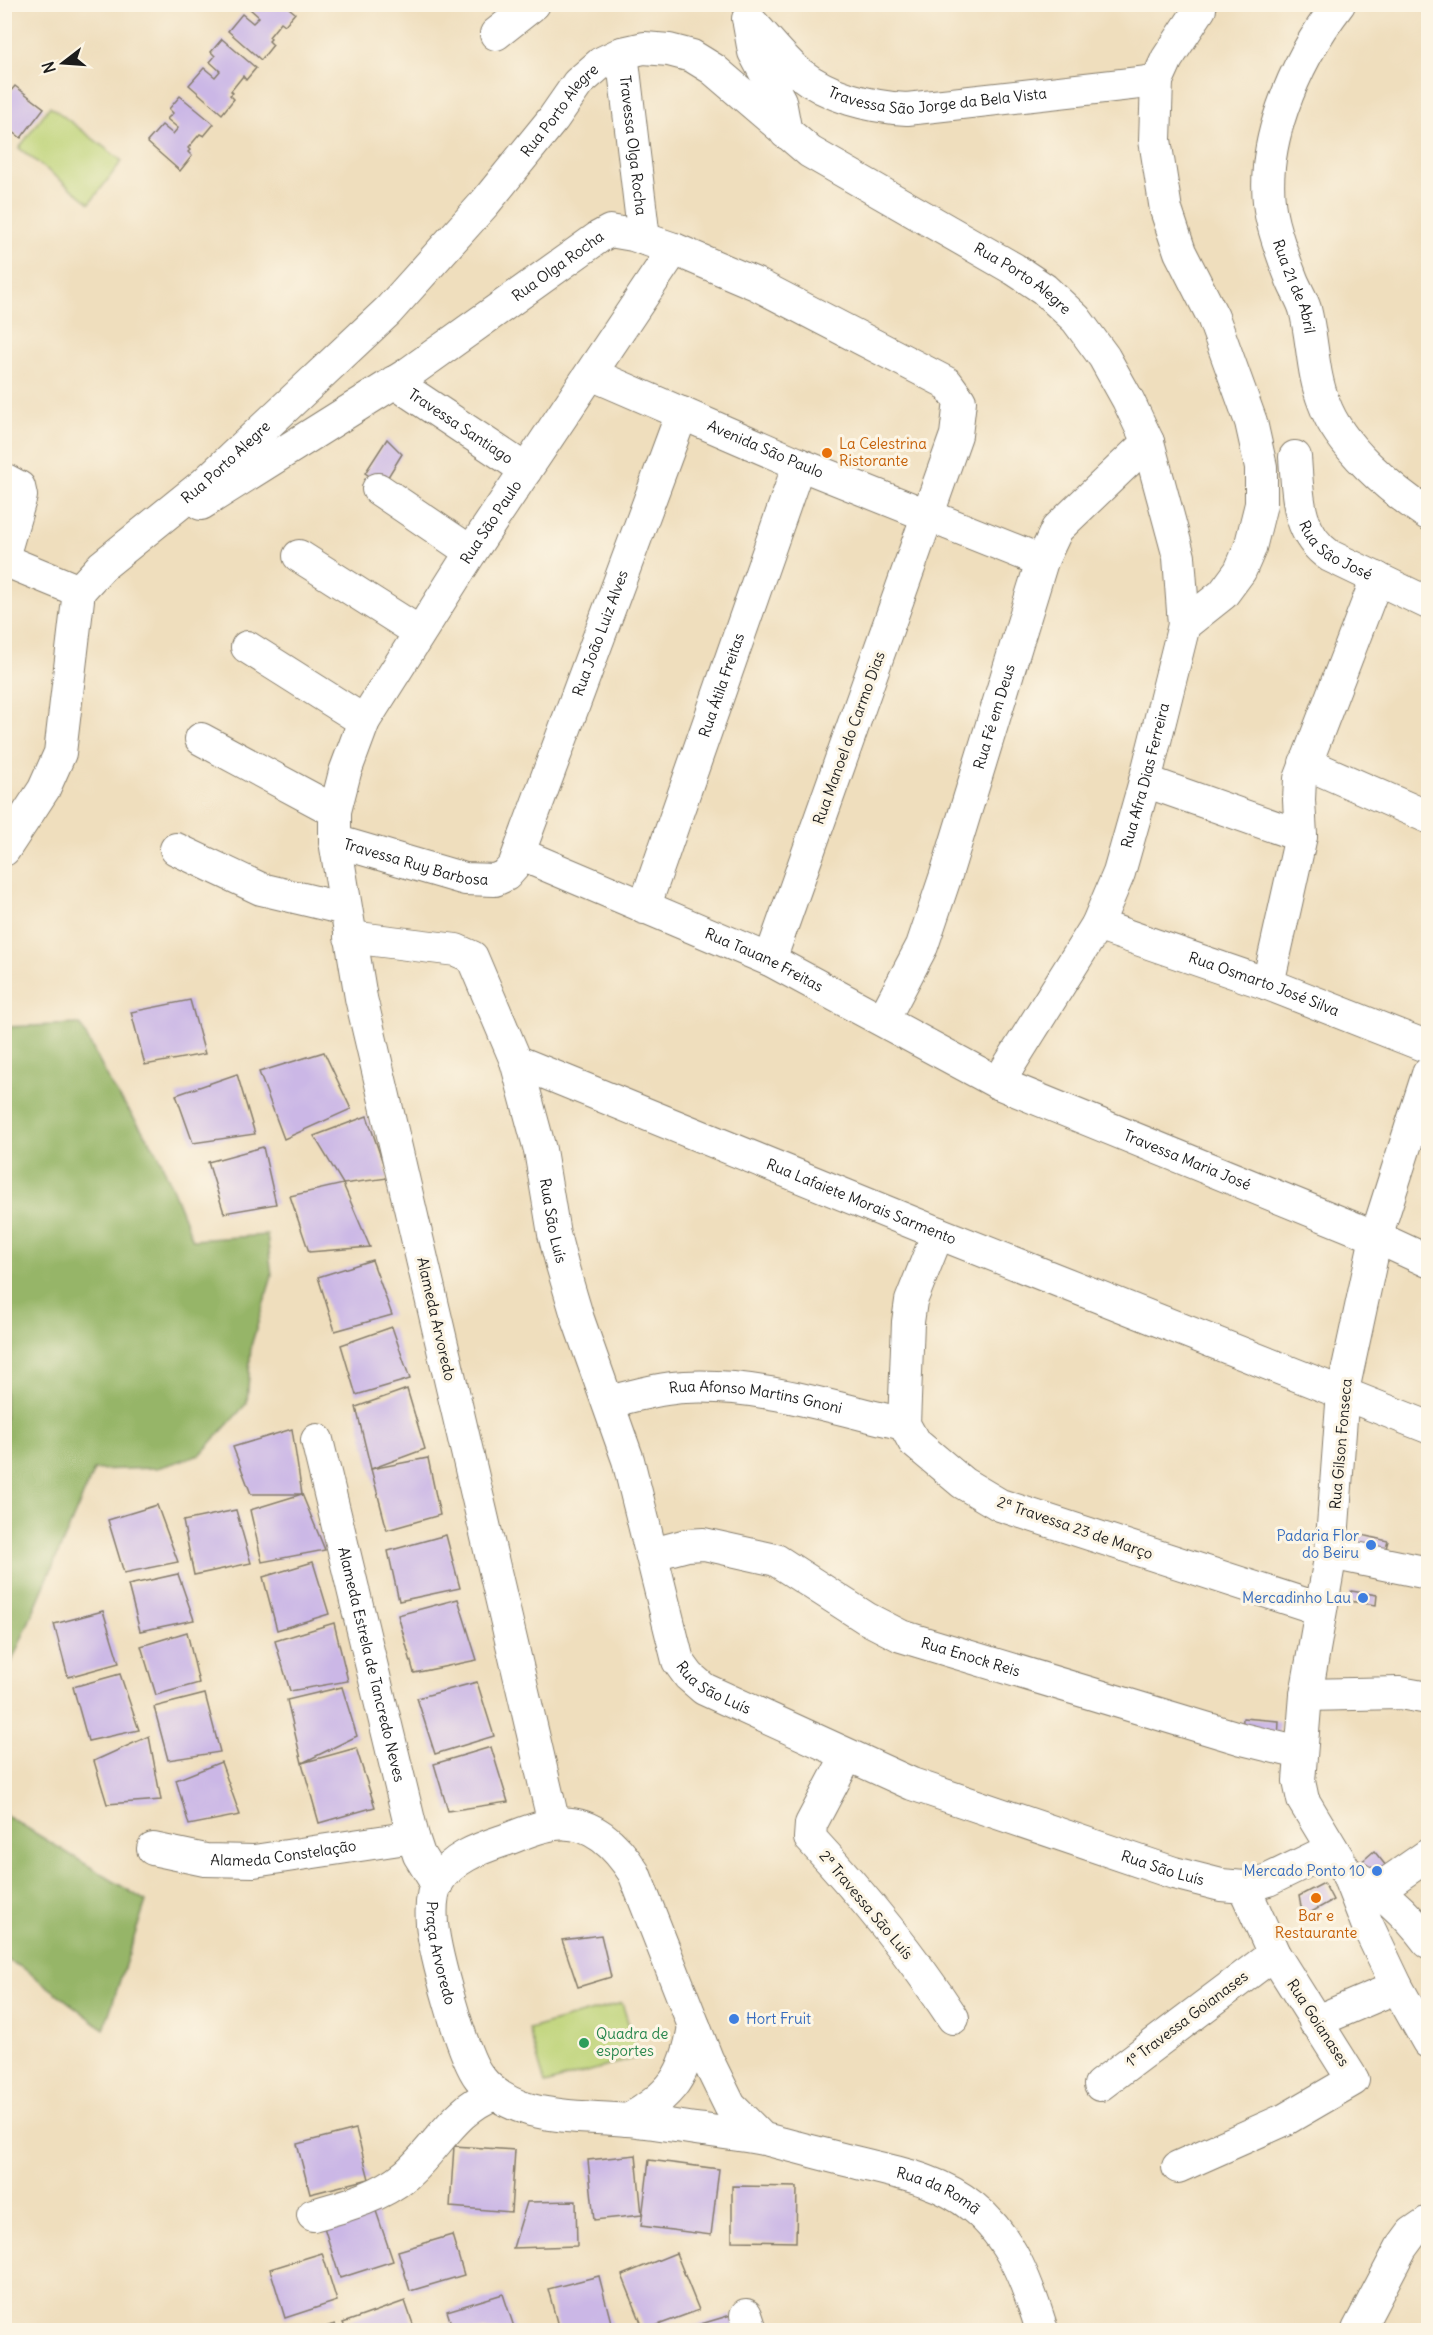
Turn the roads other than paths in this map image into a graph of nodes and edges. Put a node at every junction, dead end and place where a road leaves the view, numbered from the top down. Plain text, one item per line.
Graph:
1 (534, 4) edge
2 (1200, 9) dead end
3 (740, 12) edge
4 (1330, 15) edge
5 (496, 34) dead end
6 (622, 53) junction
7 (1157, 81) junction
8 (786, 132) junction
9 (644, 239) junction
10 (674, 249) junction
11 (591, 374) junction
12 (394, 382) junction
13 (682, 413) junction
14 (1333, 424) junction
15 (1148, 442) junction
16 (1295, 457) junction
17 (799, 464) junction
18 (1261, 467) junction
19 (526, 470) junction
20 (4, 479) edge
21 (378, 489) dead end
22 (1428, 514) edge
23 (928, 516) junction
24 (135, 540) junction
25 (471, 552) junction
26 (4, 554) edge
27 (299, 556) dead end
28 (4, 560) edge
29 (1042, 561) junction
30 (1377, 578) junction
31 (79, 591) junction
32 (1428, 603) edge
33 (1184, 625) junction
34 (419, 632) junction
35 (247, 647) dead end
36 (364, 721) junction
37 (201, 739) dead end
38 (1305, 763) junction
39 (1145, 780) junction
40 (1428, 817) edge
41 (335, 826) junction
42 (1301, 836) junction
43 (176, 849) dead end
44 (4, 850) edge
45 (520, 854) junction
46 (644, 908) junction
47 (347, 923) junction
48 (1097, 926) junction
49 (770, 960) junction
50 (1268, 984) junction
51 (883, 1020) junction
52 (1428, 1047) edge
53 (516, 1061) junction
54 (1428, 1074) edge
55 (998, 1083) junction
56 (938, 1233) junction
57 (1376, 1236) junction
58 (1428, 1261) edge
59 (1343, 1391) junction
60 (608, 1402) junction
61 (904, 1424) junction
62 (1428, 1427) edge
63 (317, 1440) dead end
64 (1331, 1552) junction
65 (653, 1554) junction
66 (1428, 1573) edge
67 (1320, 1609) junction
68 (1306, 1695) junction
69 (1428, 1698) edge
70 (1300, 1753) junction
71 (847, 1756) junction
72 (554, 1824) junction
73 (413, 1837) junction
74 (153, 1850) dead end
75 (1428, 1855) edge
76 (1339, 1861) junction
77 (436, 1884) junction
78 (1244, 1887) junction
79 (1376, 1891) junction
80 (1428, 1942) edge
81 (1274, 1954) junction
82 (1397, 1987) junction
83 (953, 2018) dead end
84 (1315, 2022) junction
85 (694, 2026) junction
86 (1428, 2042) edge
87 (1100, 2085) dead end
88 (495, 2094) junction
89 (628, 2120) junction
90 (763, 2139) junction
91 (1178, 2167) dead end
92 (313, 2215) dead end
93 (1428, 2222) edge
94 (1042, 2331) edge
95 (1358, 2331) edge

1 - 5 street
2 - 7 street
3 - 7 street, Travessa São Jorge da Bela Vista
3 - 8 street
4 - 14 street, Rua 21 de Abril
6 - 8 street, Rua Porto Alegre
6 - 9 street, Travessa Olga Rocha
6 - 24 street, Rua Porto Alegre
7 - 18 street
8 - 15 street, Rua Porto Alegre
9 - 10 street, Rua Olga Rocha
9 - 12 street, Rua Olga Rocha
10 - 11 street, Rua São Paulo
10 - 23 street, Rua Olga Rocha
11 - 13 street, Avenida São Paulo
11 - 19 street, Rua São Paulo
12 - 19 street, Travessa Santiago
12 - 24 street, Rua Olga Rocha
13 - 17 street, Avenida São Paulo
13 - 45 street, Rua João Luiz Alves
14 - 16 street
14 - 22 street, Rua 21 de Abril
15 - 29 street, Rua Fé em Deus
15 - 33 street, Rua Porto Alegre
16 - 18 street
16 - 30 street, Rua Sâo José
17 - 23 street, Avenida São Paulo
17 - 46 street, Rua Átila Freitas
18 - 33 street
19 - 25 street, Rua São Paulo
20 - 26 street
21 - 25 street
23 - 29 street, Avenida São Paulo
23 - 49 street, Rua Manoel do Carmo Dias
24 - 31 street, Rua Porto Alegre
25 - 34 street, Rua São Paulo
27 - 34 street
28 - 31 street
29 - 51 street, Rua Fé em Deus
30 - 32 street, Rua Sâo José
30 - 38 street
31 - 44 street
33 - 39 street, Rua Afra Dias Ferreira
34 - 36 street, Rua São Paulo
35 - 36 street
36 - 41 street, Rua São Paulo
37 - 41 street, Travessa Ruy Barbosa
38 - 40 street
38 - 42 street
39 - 42 street
39 - 48 street, Rua Afra Dias Ferreira
41 - 45 street, Travessa Ruy Barbosa
41 - 47 street, Alameda Arvoredo
42 - 50 street
43 - 47 street
45 - 46 street, Rua Tauane Freitas
46 - 49 street, Rua Tauane Freitas
47 - 53 street
47 - 72 street, Alameda Arvoredo
48 - 50 street, Rua Osmarto José Silva
48 - 55 street, Rua Afra Dias Ferreira
49 - 51 street, Rua Tauane Freitas
50 - 52 street, Rua Osmarto José Silva
51 - 55 street, Rua Tauane Freitas
53 - 56 street, Rua Lafaiete Morais Sarmento
53 - 60 street, Rua São Luís
54 - 57 street, Rua Gilson Fonseca
55 - 57 street, Travessa Maria José
56 - 59 street, Rua Lafaiete Morais Sarmento
56 - 61 street
57 - 58 street, Travessa Maria José
57 - 59 street, Rua Gilson Fonseca
59 - 62 street, Rua Lafaiete Morais Sarmento
59 - 64 street, Rua Gilson Fonseca
60 - 61 street, Rua Afonso Martins Gnoni
60 - 65 street, Rua São Luís
61 - 67 street, 2ª Travessa 23 de Março
63 - 73 street, Alameda Estrela de Tancredo Neves
64 - 66 street
64 - 67 street, Rua Gilson Fonseca
65 - 70 street, Rua Enock Reis
65 - 71 street, Rua São Luís
67 - 68 street, Rua Gilson Fonseca
68 - 69 street
68 - 70 street, Rua Gilson Fonseca
70 - 76 street, Rua Gilson Fonseca
71 - 78 street, Rua São Luís
71 - 83 street, 2ª Travessa São Luís
72 - 77 street, Praça Arvoredo
72 - 85 street, Praça Arvoredo
73 - 74 street, Alameda Constelação
73 - 77 street, Alameda Estrela de Tancredo Neves
75 - 79 street
76 - 78 street, Rua São Luís
76 - 79 street
76 - 82 street, Rua Gilson Fonseca
77 - 88 street, Praça Arvoredo
78 - 81 street, Rua Goianases
79 - 80 street
81 - 84 street, Rua Goianases
81 - 87 street, 1ª Travessa Goianases
82 - 84 street
82 - 86 street, Rua Gilson Fonseca
84 - 91 street, Rua Goianases
85 - 89 street
85 - 90 street, Praça Arvoredo
88 - 89 street, Praça Arvoredo
88 - 92 street
89 - 90 street, Praça Arvoredo
90 - 94 street, Rua da Romã
93 - 95 street

